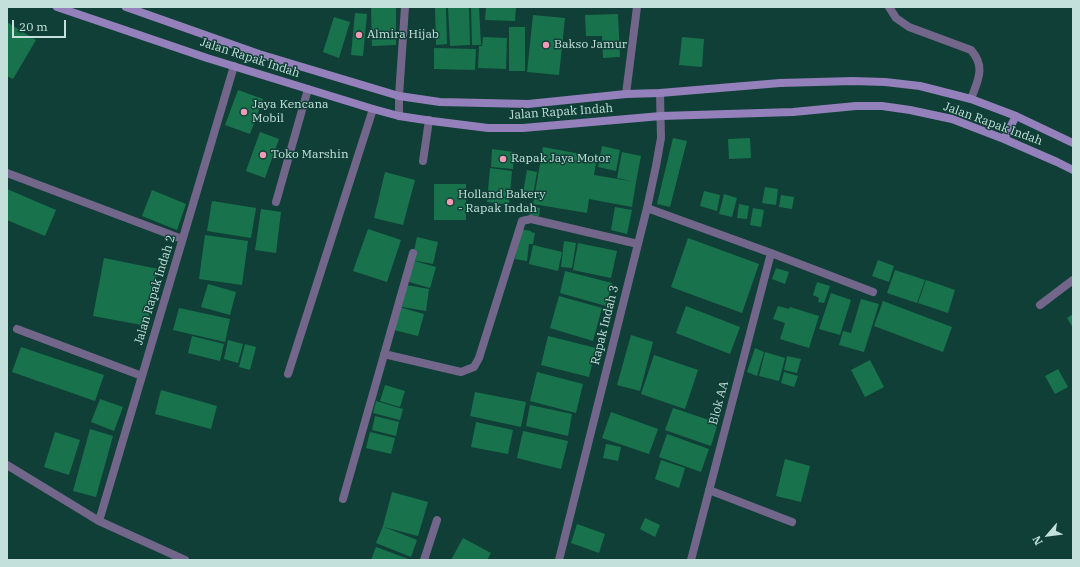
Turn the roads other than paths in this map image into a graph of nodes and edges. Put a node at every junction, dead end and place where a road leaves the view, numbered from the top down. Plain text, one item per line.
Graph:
1 (57, 7) edge
2 (126, 7) edge
3 (405, 7) edge
4 (637, 7) edge
5 (889, 7) edge
6 (136, 9) edge
7 (234, 66) junction
8 (308, 89) junction
9 (660, 93) junction
10 (626, 94) junction
11 (399, 96) junction
12 (971, 99) junction
13 (374, 109) junction
14 (399, 116) junction
15 (661, 116) junction
16 (1016, 116) junction
17 (429, 120) junction
18 (1004, 139) junction
19 (1073, 143) edge
20 (423, 161) dead end
21 (1073, 170) edge
22 (7, 173) edge
23 (276, 202) dead end
24 (647, 208) junction
25 (182, 239) junction
26 (638, 244) junction
27 (413, 252) dead end
28 (771, 253) junction
29 (1073, 280) edge
30 (873, 292) dead end
31 (1040, 305) dead end
32 (17, 329) dead end
33 (384, 354) junction
34 (288, 374) dead end
35 (142, 376) junction
36 (9, 468) edge
37 (709, 490) junction
38 (343, 499) dead end
39 (437, 520) dead end
40 (99, 521) junction
41 (792, 522) dead end
42 (185, 560) edge
43 (424, 560) edge
44 (559, 560) edge
45 (691, 560) edge

1 - 7 main road, Jalan Rapak Indah
2 - 6 main road, Jalan Rapak Indah
3 - 11 street
4 - 10 street
5 - 12 street
6 - 11 main road, Jalan Rapak Indah
7 - 8 main road, Jalan Rapak Indah
7 - 25 street, Jalan Rapak Indah 2
8 - 13 main road, Jalan Rapak Indah
8 - 23 street
9 - 10 main road, Jalan Rapak Indah
9 - 12 main road, Jalan Rapak Indah
9 - 15 street, Rapak Indah 3
10 - 11 main road, Jalan Rapak Indah
11 - 14 street
12 - 16 main road, Jalan Rapak Indah
13 - 14 main road, Jalan Rapak Indah
13 - 34 street
14 - 17 main road, Jalan Rapak Indah
15 - 17 main road, Jalan Rapak Indah
15 - 18 main road, Jalan Rapak Indah
15 - 24 street, Rapak Indah 3
16 - 18 main road
16 - 19 main road, Jalan Rapak Indah
17 - 20 street
18 - 21 main road, Jalan Rapak Indah
22 - 25 street
24 - 26 street, Rapak Indah 3
24 - 28 street
25 - 35 street, Jalan Rapak Indah 2
26 - 33 street
26 - 44 street, Rapak Indah 3
27 - 33 street
28 - 30 street
28 - 37 street, Blok AA
29 - 31 street
32 - 35 street
33 - 38 street
35 - 40 street, Jalan Rapak Indah 2
36 - 40 street
37 - 41 street
37 - 45 street, Blok AA
39 - 43 street
40 - 42 street

